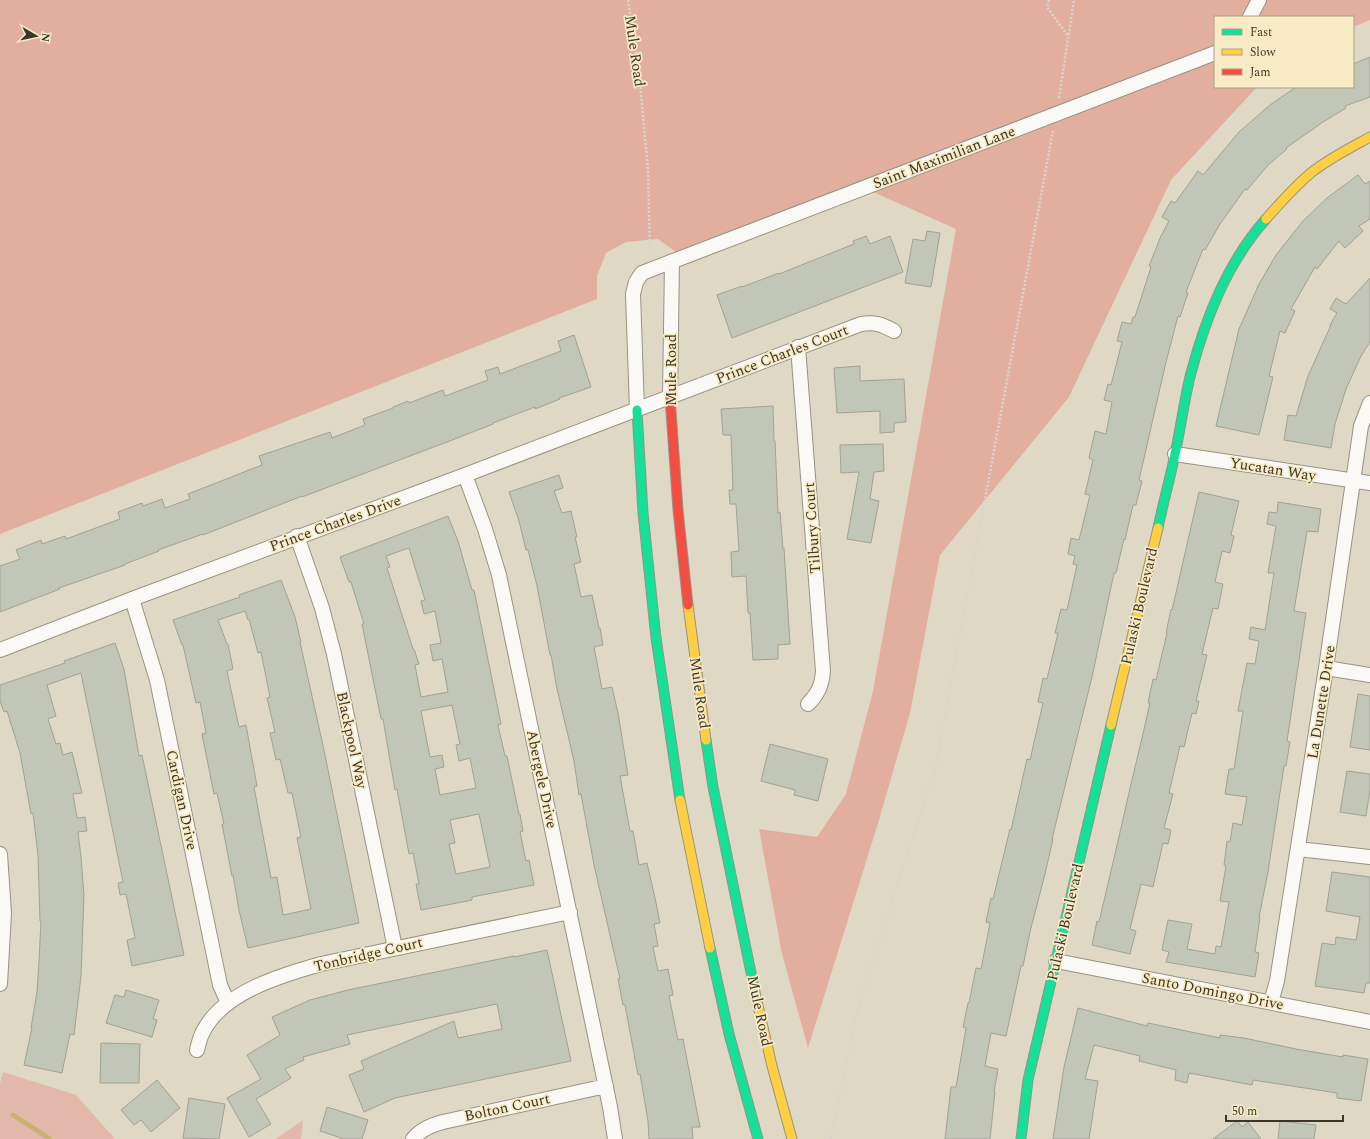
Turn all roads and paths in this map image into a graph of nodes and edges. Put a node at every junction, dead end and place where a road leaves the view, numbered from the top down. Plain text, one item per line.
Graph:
1 (628, 0) edge
2 (1049, 0) edge
3 (1074, 0) edge
4 (1259, 0) edge
5 (1251, 16) edge
6 (1069, 36) junction
7 (1214, 53) edge
8 (1056, 114) junction
9 (1370, 137) edge
10 (672, 261) junction
11 (651, 269) junction
12 (894, 331) dead end
13 (798, 347) junction
14 (670, 397) junction
15 (1370, 403) edge
16 (637, 410) junction
17 (1175, 454) junction
18 (465, 475) junction
19 (1353, 481) junction
20 (1370, 483) edge
21 (297, 536) junction
22 (132, 599) junction
23 (0, 650) edge
24 (1326, 668) junction
25 (1370, 675) edge
26 (808, 704) dead end
27 (1298, 849) junction
28 (0, 854) edge
29 (1370, 857) edge
30 (570, 912) junction
31 (395, 948) junction
32 (1056, 961) junction
33 (0, 984) edge
34 (1271, 1002) junction
35 (228, 1003) junction
36 (1370, 1022) edge
37 (197, 1050) dead end
38 (606, 1086) junction
39 (414, 1139) edge
40 (615, 1139) edge
41 (758, 1139) edge
42 (792, 1139) edge
43 (831, 1139) edge
44 (1021, 1139) edge

1 - 11 path, Mule Road
2 - 6 path
3 - 6 path
4 - 5 street
6 - 8 path
7 - 8 street, Saint Maximilian Lane
8 - 10 street, Saint Maximilian Lane
8 - 43 path
9 - 17 main road, Pulaski Boulevard
10 - 11 street
10 - 14 street, Mule Road
11 - 16 street
12 - 13 street, Prince Charles Court
13 - 14 street, Prince Charles Court
13 - 26 street, Tilbury Court
14 - 16 street, Prince Charles Drive
14 - 42 main road, Mule Road
15 - 19 street, La Dunette Drive
16 - 18 street, Prince Charles Drive
16 - 41 main road
17 - 19 street, Yucatan Way
17 - 32 main road, Pulaski Boulevard
18 - 21 street, Prince Charles Drive
18 - 30 street, Abergele Drive
19 - 20 street, Yucatan Way
19 - 24 street, La Dunette Drive
21 - 22 street, Prince Charles Drive
21 - 31 street, Blackpool Way
22 - 23 street, Prince Charles Drive
22 - 35 street, Cardigan Drive
24 - 25 street
24 - 27 street, La Dunette Drive
27 - 29 street
27 - 34 street, La Dunette Drive
28 - 33 street
30 - 31 street, Tonbridge Court
30 - 38 street, Abergele Drive
31 - 35 street, Tonbridge Court
32 - 34 street, Santo Domingo Drive
32 - 44 main road, Pulaski Boulevard
34 - 36 street, Santo Domingo Drive
35 - 37 street, Tonbridge Court
38 - 39 street, Bolton Court
38 - 40 street, Abergele Drive

